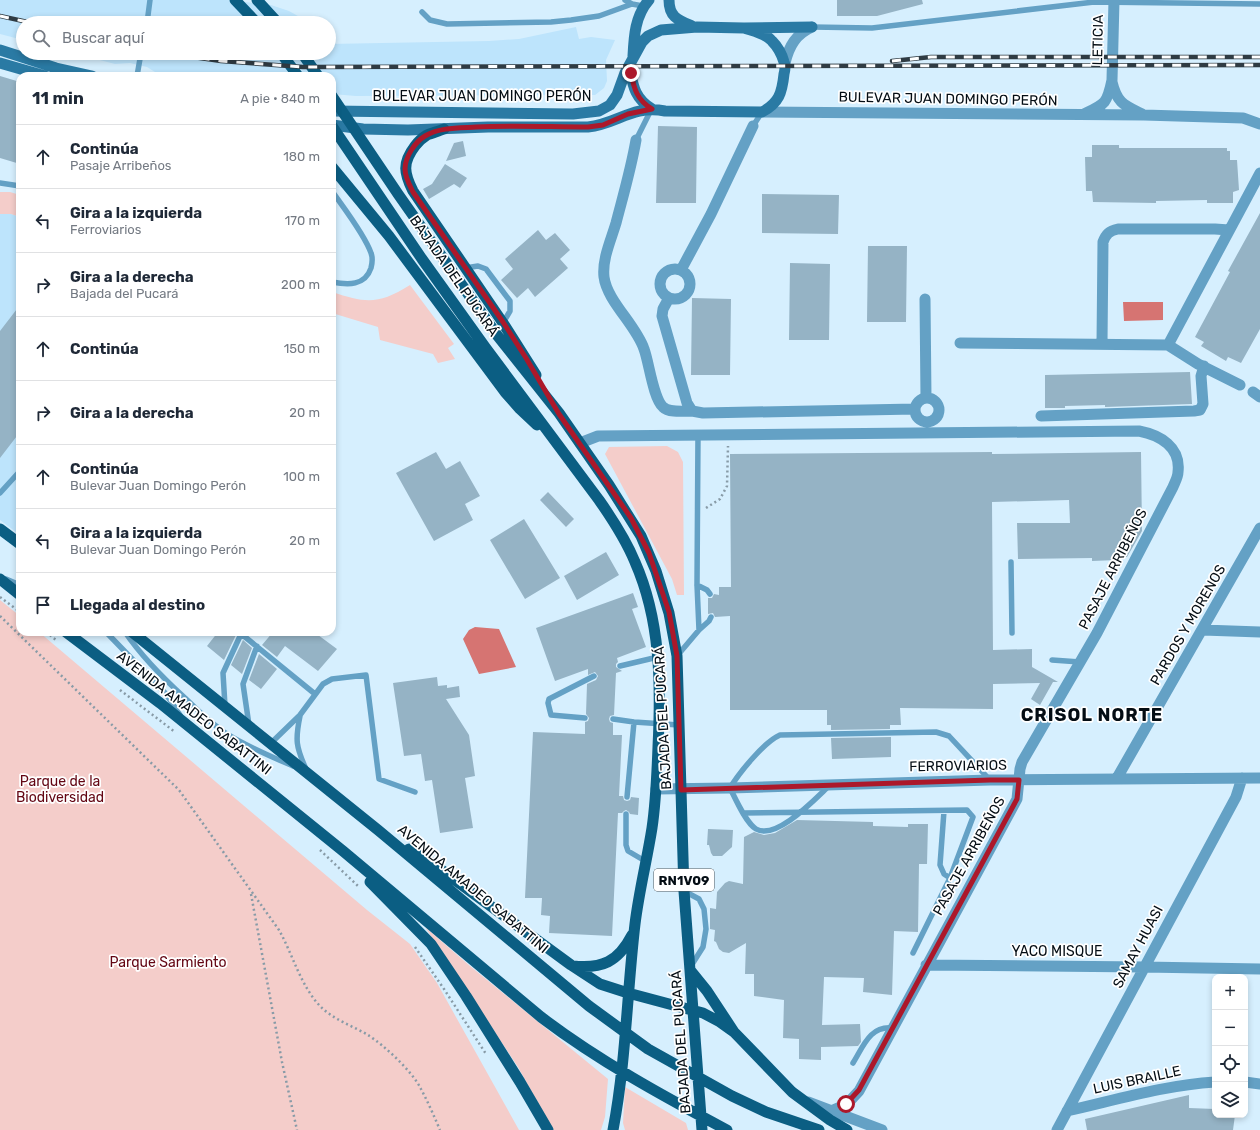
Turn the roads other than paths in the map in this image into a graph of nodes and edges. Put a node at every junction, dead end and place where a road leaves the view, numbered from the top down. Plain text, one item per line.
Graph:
1 (150, 0) edge
2 (235, 0) edge
3 (256, 0) edge
4 (625, 0) edge
5 (669, 0) edge
6 (1114, 1) edge
7 (646, 3) edge
8 (632, 4) junction
9 (1260, 4) edge
10 (422, 12) dead end
11 (148, 16) edge
12 (250, 16) edge
13 (271, 16) edge
14 (697, 27) junction
15 (812, 27) junction
16 (744, 28) junction
17 (0, 50) edge
18 (16, 55) edge
19 (31, 60) edge
20 (140, 60) edge
21 (286, 60) edge
22 (307, 60) edge
23 (631, 62) junction
24 (0, 63) edge
25 (785, 63) junction
26 (31, 72) edge
27 (74, 72) edge
28 (138, 72) edge
29 (295, 72) edge
30 (315, 72) edge
31 (1112, 80) junction
32 (336, 102) edge
33 (652, 109) junction
34 (336, 111) edge
35 (762, 112) junction
36 (1082, 115) junction
37 (1144, 115) junction
38 (1260, 124) edge
39 (336, 126) edge
40 (753, 126) joint
41 (444, 129) junction
42 (336, 132) edge
43 (636, 140) joint
44 (336, 171) edge
45 (1259, 177) edge
46 (0, 183) edge
47 (16, 185) edge
48 (336, 196) edge
49 (1229, 230) junction
50 (464, 268) junction
51 (681, 270) junction
52 (336, 282) edge
53 (669, 298) junction
54 (925, 299) dead end
55 (503, 322) junction
56 (960, 343) dead end
57 (1102, 344) junction
58 (1168, 345) junction
59 (1204, 366) junction
60 (1240, 385) dead end
61 (926, 398) junction
62 (915, 409) junction
63 (692, 411) junction
64 (559, 414) junction
65 (1041, 416) dead end
66 (698, 435) junction
67 (580, 443) junction
68 (559, 446) junction
69 (16, 475) edge
70 (0, 493) edge
71 (0, 528) edge
72 (1260, 528) edge
73 (16, 541) edge
74 (1011, 562) dead end
75 (0, 578) edge
76 (16, 584) edge
77 (697, 585) junction
78 (16, 592) edge
79 (710, 594) dead end
80 (711, 617) dead end
81 (699, 630) junction
82 (1202, 630) junction
83 (1012, 632) dead end
84 (1260, 632) edge
85 (71, 636) edge
86 (110, 636) edge
87 (128, 636) edge
88 (137, 636) edge
89 (239, 636) edge
90 (244, 636) edge
91 (257, 646) junction
92 (677, 656) junction
93 (658, 657) junction
94 (1052, 660) dead end
95 (1080, 662) junction
96 (620, 666) dead end
97 (594, 676) dead end
98 (315, 694) junction
99 (225, 706) junction
100 (300, 715) junction
101 (586, 718) dead end
102 (613, 719) dead end
103 (634, 722) junction
104 (659, 724) junction
105 (187, 725) junction
106 (680, 725) junction
107 (249, 726) junction
108 (270, 744) junction
109 (308, 773) junction
110 (1117, 778) junction
111 (1242, 778) junction
112 (1260, 778) edge
113 (990, 780) junction
114 (1019, 780) junction
115 (830, 785) junction
116 (730, 788) junction
117 (656, 789) junction
118 (681, 790) junction
119 (415, 792) dead end
120 (627, 797) dead end
121 (944, 811) junction
122 (800, 812) junction
123 (744, 813) junction
124 (626, 814) dead end
125 (378, 830) junction
126 (343, 851) junction
127 (646, 861) junction
128 (950, 878) junction
129 (684, 891) junction
130 (634, 931) junction
131 (913, 953) dead end
132 (926, 965) junction
133 (571, 966) junction
134 (1144, 966) junction
135 (690, 969) junction
136 (1260, 969) edge
137 (628, 993) junction
138 (693, 1010) junction
139 (892, 1028) junction
140 (734, 1032) junction
141 (853, 1063) dead end
142 (1212, 1082) edge
143 (1248, 1082) edge
144 (1260, 1084) edge
145 (619, 1097) junction
146 (802, 1100) junction
147 (831, 1111) junction
148 (1067, 1111) junction
149 (548, 1130) edge
150 (614, 1130) edge
151 (618, 1130) edge
152 (702, 1130) edge
153 (727, 1130) edge
154 (819, 1130) edge
155 (846, 1130) edge
156 (882, 1130) edge
157 (1057, 1130) edge

1 - 11 lane
2 - 12 main road
3 - 13 main road
4 - 8 lane
5 - 14 main road
6 - 9 lane
6 - 15 lane
6 - 31 street, LETICIA
7 - 8 lane
7 - 23 main road
8 - 10 lane
14 - 16 main road
14 - 23 main road
15 - 16 main road
15 - 25 street
16 - 25 main road
17 - 18 main road
19 - 27 main road
20 - 28 lane
21 - 29 main road
22 - 30 main road
23 - 33 main road
23 - 34 main road, BULEVAR JUAN DOMINGO PERÓN
24 - 26 main road
25 - 35 main road
31 - 36 street, LETICIA
31 - 37 street, LETICIA
32 - 64 main road, BAJADA DEL PUCARÁ / RN1V09
33 - 35 main road, BULEVAR JUAN DOMINGO PERÓN
33 - 41 main road, BULEVAR JUAN DOMINGO PERÓN
33 - 43 lane
35 - 36 street, BULEVAR JUAN DOMINGO PERÓN
35 - 40 lane
36 - 37 street, BULEVAR JUAN DOMINGO PERÓN
37 - 38 street, BULEVAR JUAN DOMINGO PERÓN
39 - 41 main road, BULEVAR JUAN DOMINGO PERÓN
40 - 51 street
41 - 50 main road
42 - 68 main road, BAJADA DEL PUCARÁ / RN1V09
43 - 63 street
44 - 68 main road
45 - 49 street
46 - 47 lane
48 - 52 lane
49 - 57 street
49 - 58 street
50 - 55 main road
50 - 55 lane
51 - 53 street
51 - 53 street
53 - 63 street
54 - 61 street
55 - 64 main road
56 - 57 street
57 - 58 street
58 - 59 street
59 - 60 street
59 - 65 street
61 - 62 street
61 - 62 street
62 - 63 street
64 - 67 main road, BAJADA DEL PUCARÁ / RN1V09
66 - 67 street
66 - 77 lane
66 - 95 street, PASAJE ARRIBEÑOS
67 - 92 main road, BAJADA DEL PUCARÁ / RN1V09
68 - 93 main road, BAJADA DEL PUCARÁ / RN1V09
69 - 70 lane
71 - 73 main road
72 - 82 street, PARDOS Y MORENOS
74 - 83 lane
75 - 76 lane
75 - 78 main road
77 - 79 lane
77 - 81 lane
80 - 81 lane
81 - 92 lane
82 - 84 street
82 - 110 street, PARDOS Y MORENOS
85 - 105 main road, AVENIDA AMADEO SABATTINI
86 - 105 lane
87 - 109 lane
88 - 99 main road, AVENIDA AMADEO SABATTINI
89 - 99 lane
90 - 91 lane
91 - 98 lane
91 - 107 lane
92 - 106 main road, BAJADA DEL PUCARÁ / RN1V09
93 - 96 lane
93 - 104 main road, BAJADA DEL PUCARÁ / RN1V09
94 - 95 lane
95 - 114 street, PASAJE ARRIBEÑOS
97 - 101 lane
98 - 100 lane
98 - 119 lane
99 - 107 main road, AVENIDA AMADEO SABATTINI
100 - 108 lane
100 - 109 lane
102 - 103 lane
103 - 104 lane
103 - 120 lane
104 - 106 lane
104 - 117 main road, BAJADA DEL PUCARÁ / RN1V09
105 - 126 main road, AVENIDA AMADEO SABATTINI
106 - 118 main road, BAJADA DEL PUCARÁ / RN1V09
107 - 108 main road, AVENIDA AMADEO SABATTINI
108 - 109 main road, AVENIDA AMADEO SABATTINI
109 - 125 main road, AVENIDA AMADEO SABATTINI
110 - 111 street, FERROVIARIOS
110 - 114 street, FERROVIARIOS
111 - 112 street, FERROVIARIOS
111 - 134 street, SAMAY HUASI
113 - 114 street, FERROVIARIOS
113 - 115 street, FERROVIARIOS
113 - 116 lane
114 - 132 street, PASAJE ARRIBEÑOS
115 - 116 street, FERROVIARIOS
115 - 122 lane
116 - 118 street, FERROVIARIOS
116 - 123 lane
117 - 118 street, FERROVIARIOS
117 - 127 main road, BAJADA DEL PUCARÁ / RN1V09
118 - 129 main road, BAJADA DEL PUCARÁ / RN1V09
121 - 122 lane
121 - 128 lane
121 - 128 lane
122 - 123 lane
122 - 123 lane
124 - 127 lane
125 - 133 main road
125 - 154 main road, AVENIDA AMADEO SABATTINI
126 - 149 main road
126 - 153 main road, AVENIDA AMADEO SABATTINI
127 - 130 main road, BAJADA DEL PUCARÁ / RN1V09
128 - 131 lane
129 - 135 main road, BAJADA DEL PUCARÁ / RN1V09
129 - 135 lane
130 - 133 main road
130 - 137 main road, BAJADA DEL PUCARÁ / RN1V09
132 - 134 street, YACO MISQUE
132 - 139 street, PASAJE ARRIBEÑOS
133 - 137 main road
134 - 136 street, YACO MISQUE
134 - 148 street, SAMAY HUASI
135 - 138 main road, BAJADA DEL PUCARÁ
135 - 140 main road
137 - 138 main road
137 - 145 main road, BAJADA DEL PUCARÁ / RN1V09
138 - 140 main road
138 - 152 main road, BAJADA DEL PUCARÁ
139 - 141 lane
139 - 147 street, PASAJE ARRIBEÑOS
140 - 146 main road
142 - 148 street, LUIS BRAILLE
143 - 144 street
145 - 150 main road, BAJADA DEL PUCARÁ
145 - 151 main road, RN1V09
146 - 147 street
146 - 155 main road
147 - 156 street
148 - 157 street, SAMAY HUASI

